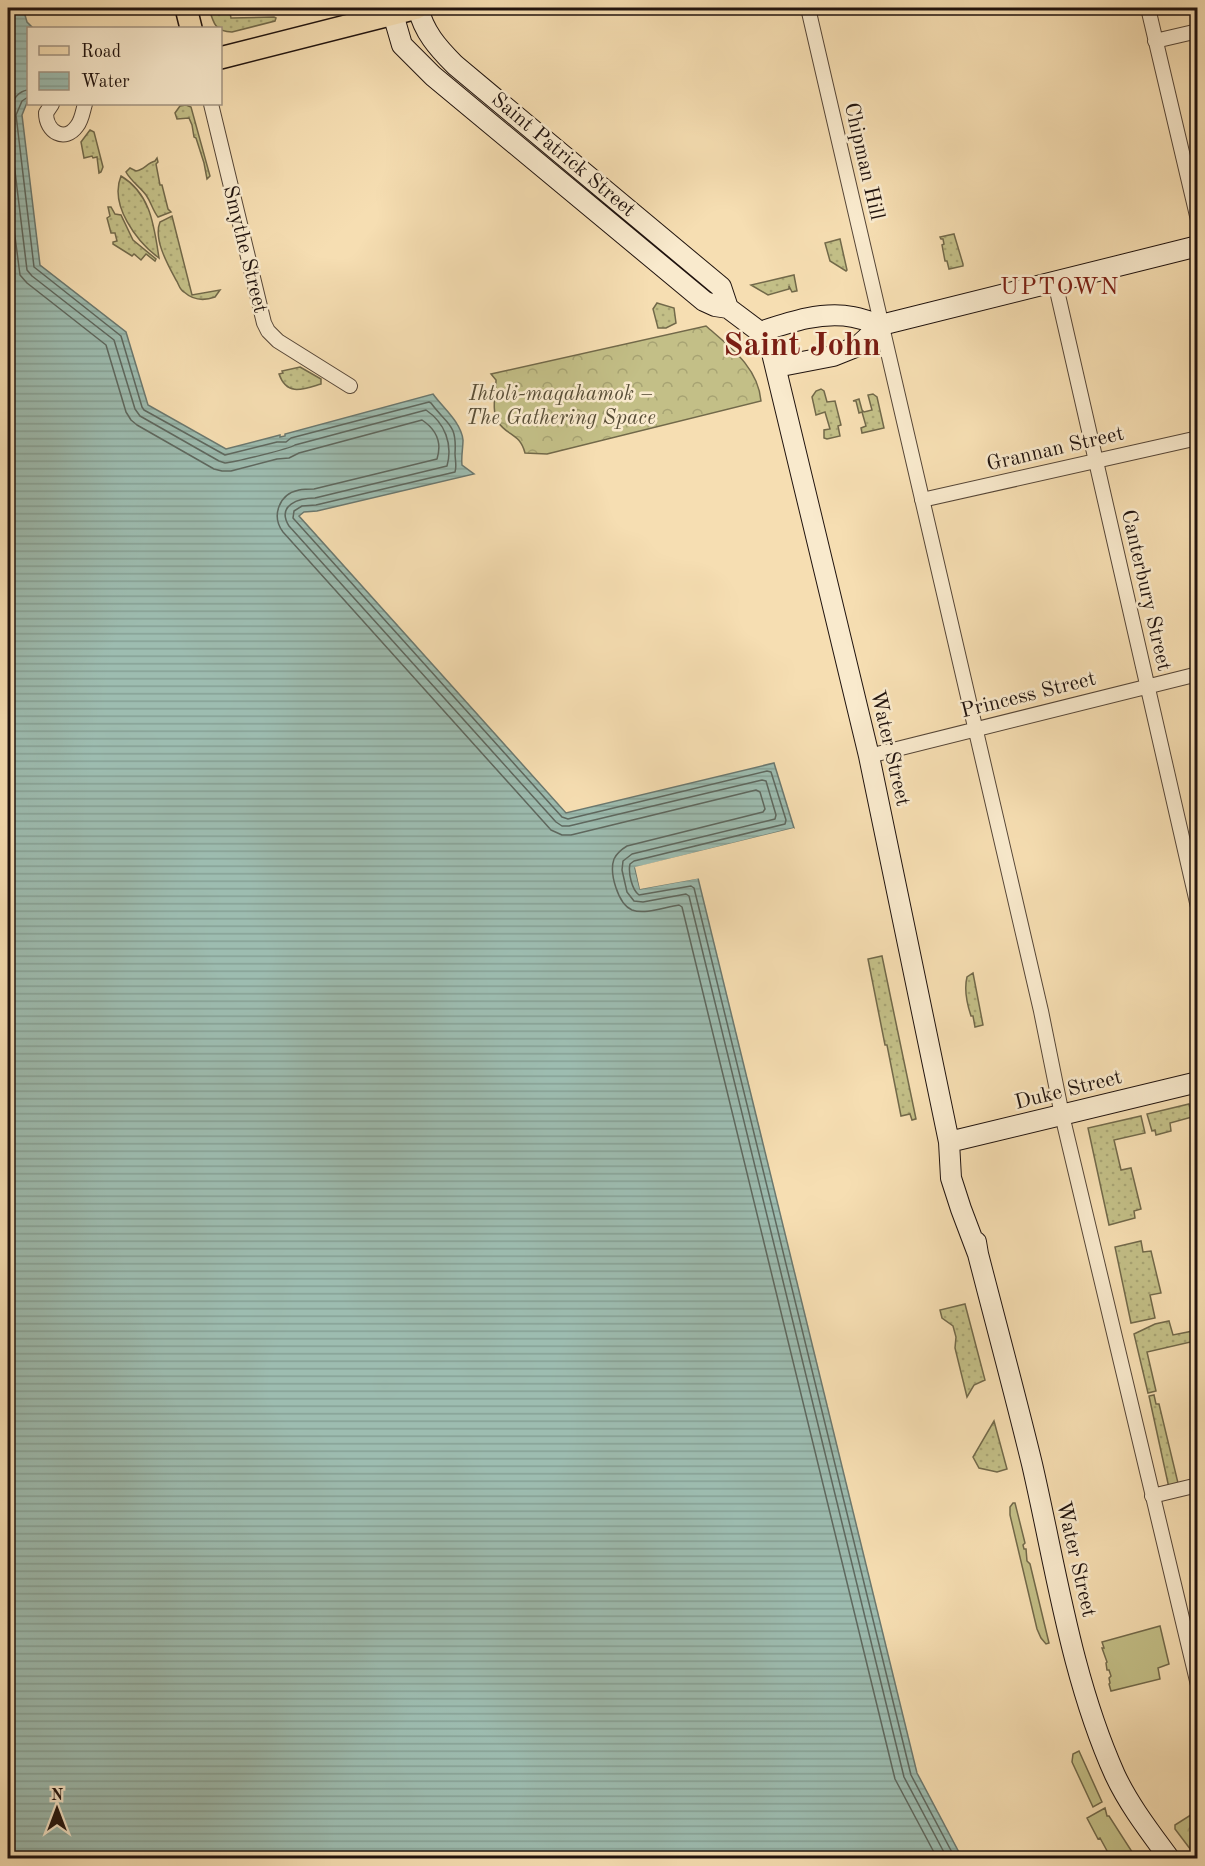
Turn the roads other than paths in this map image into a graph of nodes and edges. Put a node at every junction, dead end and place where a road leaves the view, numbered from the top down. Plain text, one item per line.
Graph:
1 (186, 8) edge
2 (352, 8) edge
3 (418, 8) edge
4 (808, 8) edge
5 (1148, 8) edge
6 (392, 11) edge
7 (191, 27) edge
8 (1197, 31) edge
9 (316, 33) junction
10 (1155, 41) junction
11 (222, 57) edge
12 (51, 105) edge
13 (85, 105) edge
14 (211, 105) edge
15 (1197, 220) edge
16 (1197, 246) edge
17 (1054, 282) junction
18 (728, 308) junction
19 (881, 325) junction
20 (760, 332) junction
21 (776, 367) junction
22 (350, 386) dead end
23 (1197, 438) edge
24 (1095, 461) junction
25 (922, 500) junction
26 (1197, 674) edge
27 (1147, 686) junction
28 (975, 729) junction
29 (869, 756) junction
30 (1197, 907) edge
31 (1197, 1082) edge
32 (1062, 1115) junction
33 (949, 1142) junction
34 (1197, 1485) edge
35 (1152, 1496) junction
36 (1197, 1685) edge
37 (1169, 1858) edge

1 - 7 main road
2 - 9 main road
3 - 6 main road
3 - 18 main road, Saint Patrick Street
4 - 19 street, Chipman Hill
5 - 10 street
6 - 9 main road
6 - 18 main road, Saint Patrick Street
8 - 10 street
9 - 11 main road
10 - 15 street
12 - 13 street
14 - 22 street, Smythe Street
16 - 17 main road
17 - 19 main road
17 - 24 street, Canterbury Street
18 - 20 main road, Saint Patrick Street
19 - 20 main road
19 - 21 main road
19 - 25 street, Chipman Hill
20 - 21 main road, Water Street
21 - 29 main road, Water Street
23 - 24 street, Grannan Street
24 - 25 street, Grannan Street
24 - 27 street, Canterbury Street
25 - 28 street, Chipman Hill
26 - 27 street, Princess Street
27 - 28 street, Princess Street
27 - 30 street, Canterbury Street
28 - 29 street, Princess Street
28 - 32 street, Chipman Hill
29 - 33 main road, Water Street
31 - 32 main road, Duke Street
32 - 33 main road, Duke Street
32 - 35 street, Chipman Hill
33 - 37 main road, Water Street
34 - 35 street
35 - 36 street, Chipman Hill

